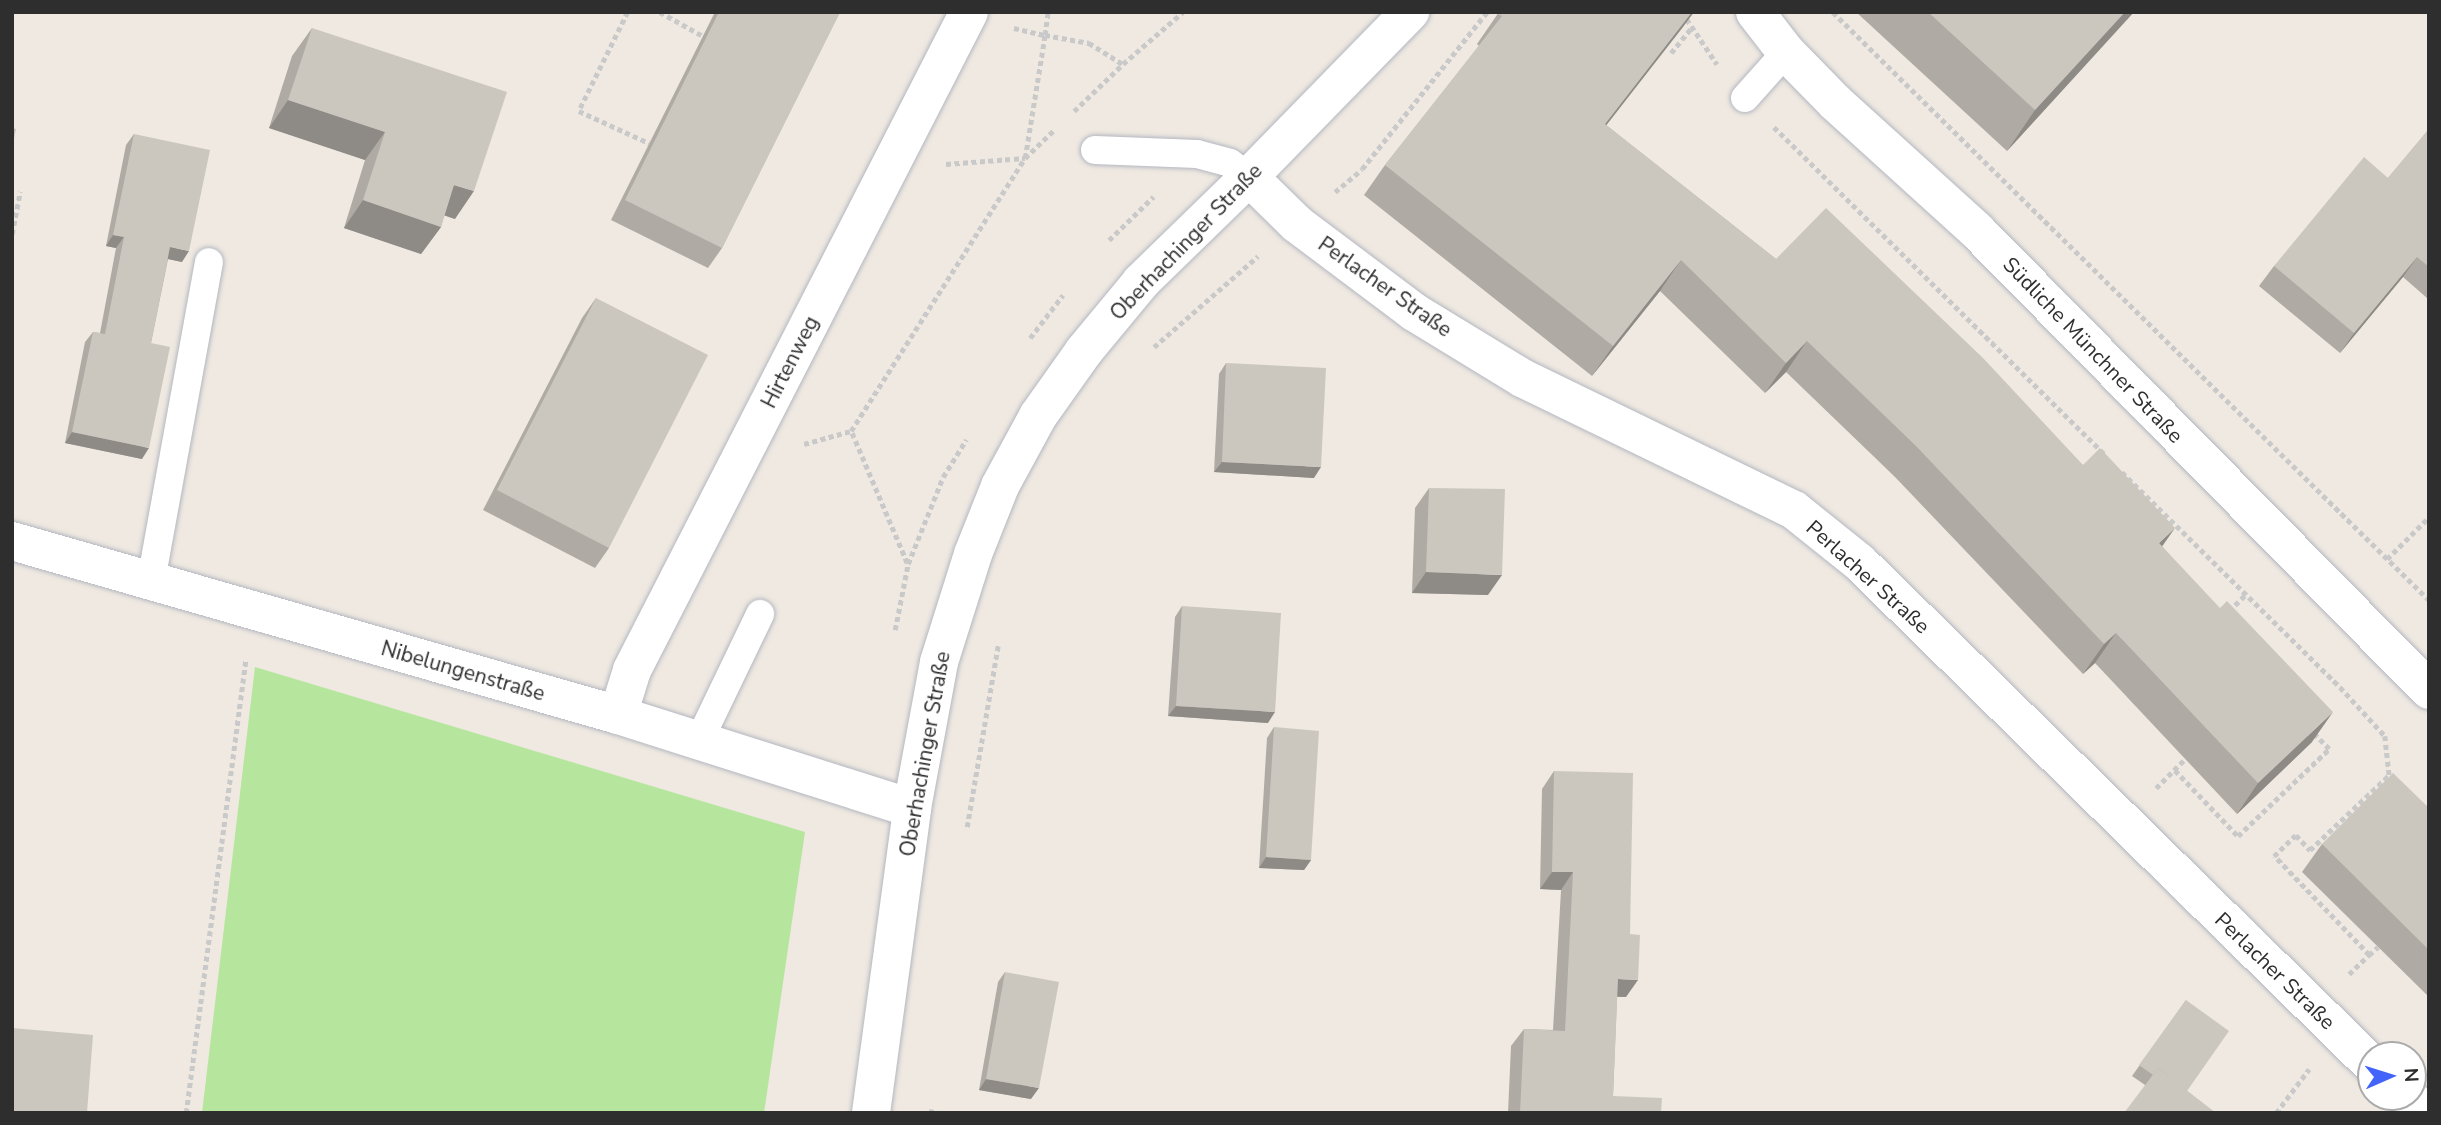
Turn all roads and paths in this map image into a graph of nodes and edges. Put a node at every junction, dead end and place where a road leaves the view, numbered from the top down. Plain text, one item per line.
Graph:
1 (628, 12) edge
2 (660, 12) edge
3 (968, 12) edge
4 (1183, 12) edge
5 (1410, 12) edge
6 (1487, 12) edge
7 (1682, 12) edge
8 (1755, 12) edge
9 (1833, 12) edge
10 (1692, 27) junction
11 (703, 36) dead end
12 (1786, 52) junction
13 (1671, 54) edge
14 (1745, 98) junction
15 (649, 143) dead end
16 (1096, 150) dead end
17 (896, 156) junction
18 (1025, 158) junction
19 (1249, 177) junction
20 (20, 192) dead end
21 (1297, 224) junction
22 (12, 234) edge
23 (209, 262) dead end
24 (1144, 356) dead end
25 (2108, 458) edge
26 (2118, 468) edge
27 (2429, 517) edge
28 (12, 541) edge
29 (2387, 559) junction
30 (908, 564) dead end
31 (151, 581) junction
32 (2246, 594) junction
33 (2429, 600) edge
34 (253, 610) junction
35 (760, 614) dead end
36 (2221, 619) edge
37 (1000, 637) dead end
38 (2429, 690) edge
39 (618, 715) junction
40 (2310, 730) edge
41 (699, 741) junction
42 (2185, 759) dead end
43 (2175, 770) junction
44 (2390, 774) junction
45 (2390, 785) edge
46 (2148, 794) dead end
47 (912, 808) junction
48 (967, 827) dead end
49 (2378, 947) dead end
50 (2369, 955) junction
51 (2313, 1009) junction
52 (2357, 1051) edge
53 (929, 1111) edge
54 (186, 1113) edge
55 (871, 1113) edge
56 (940, 1113) edge

1 - 15 path
2 - 11 path
3 - 17 street, Hirtenweg
4 - 18 path
5 - 19 street, Oberhachinger Straße
6 - 21 path
7 - 10 path
8 - 12 street, Südliche Münchner Straße
9 - 29 path
10 - 13 path
10 - 14 path
12 - 14 lane
12 - 38 street, Südliche Münchner Straße
14 - 25 path
16 - 19 lane
17 - 18 path
17 - 39 street, Hirtenweg
18 - 30 path
19 - 21 street, Perlacher Straße
19 - 47 street, Oberhachinger Straße
20 - 22 path
21 - 24 path
21 - 51 street, Perlacher Straße
23 - 31 lane
26 - 32 path
27 - 29 path
28 - 31 street, Nibelungenstraße
29 - 33 path
31 - 34 street, Nibelungenstraße
32 - 36 path
32 - 44 path
34 - 39 street, Nibelungenstraße
34 - 54 path
35 - 41 lane
37 - 48 path
39 - 41 street, Nibelungenstraße
40 - 43 path
41 - 47 street, Nibelungenstraße
42 - 43 path
43 - 46 path
44 - 45 path
44 - 50 path
47 - 55 street, Oberhachinger Straße
49 - 50 path
50 - 51 path
51 - 52 street, Perlacher Straße
53 - 56 path

